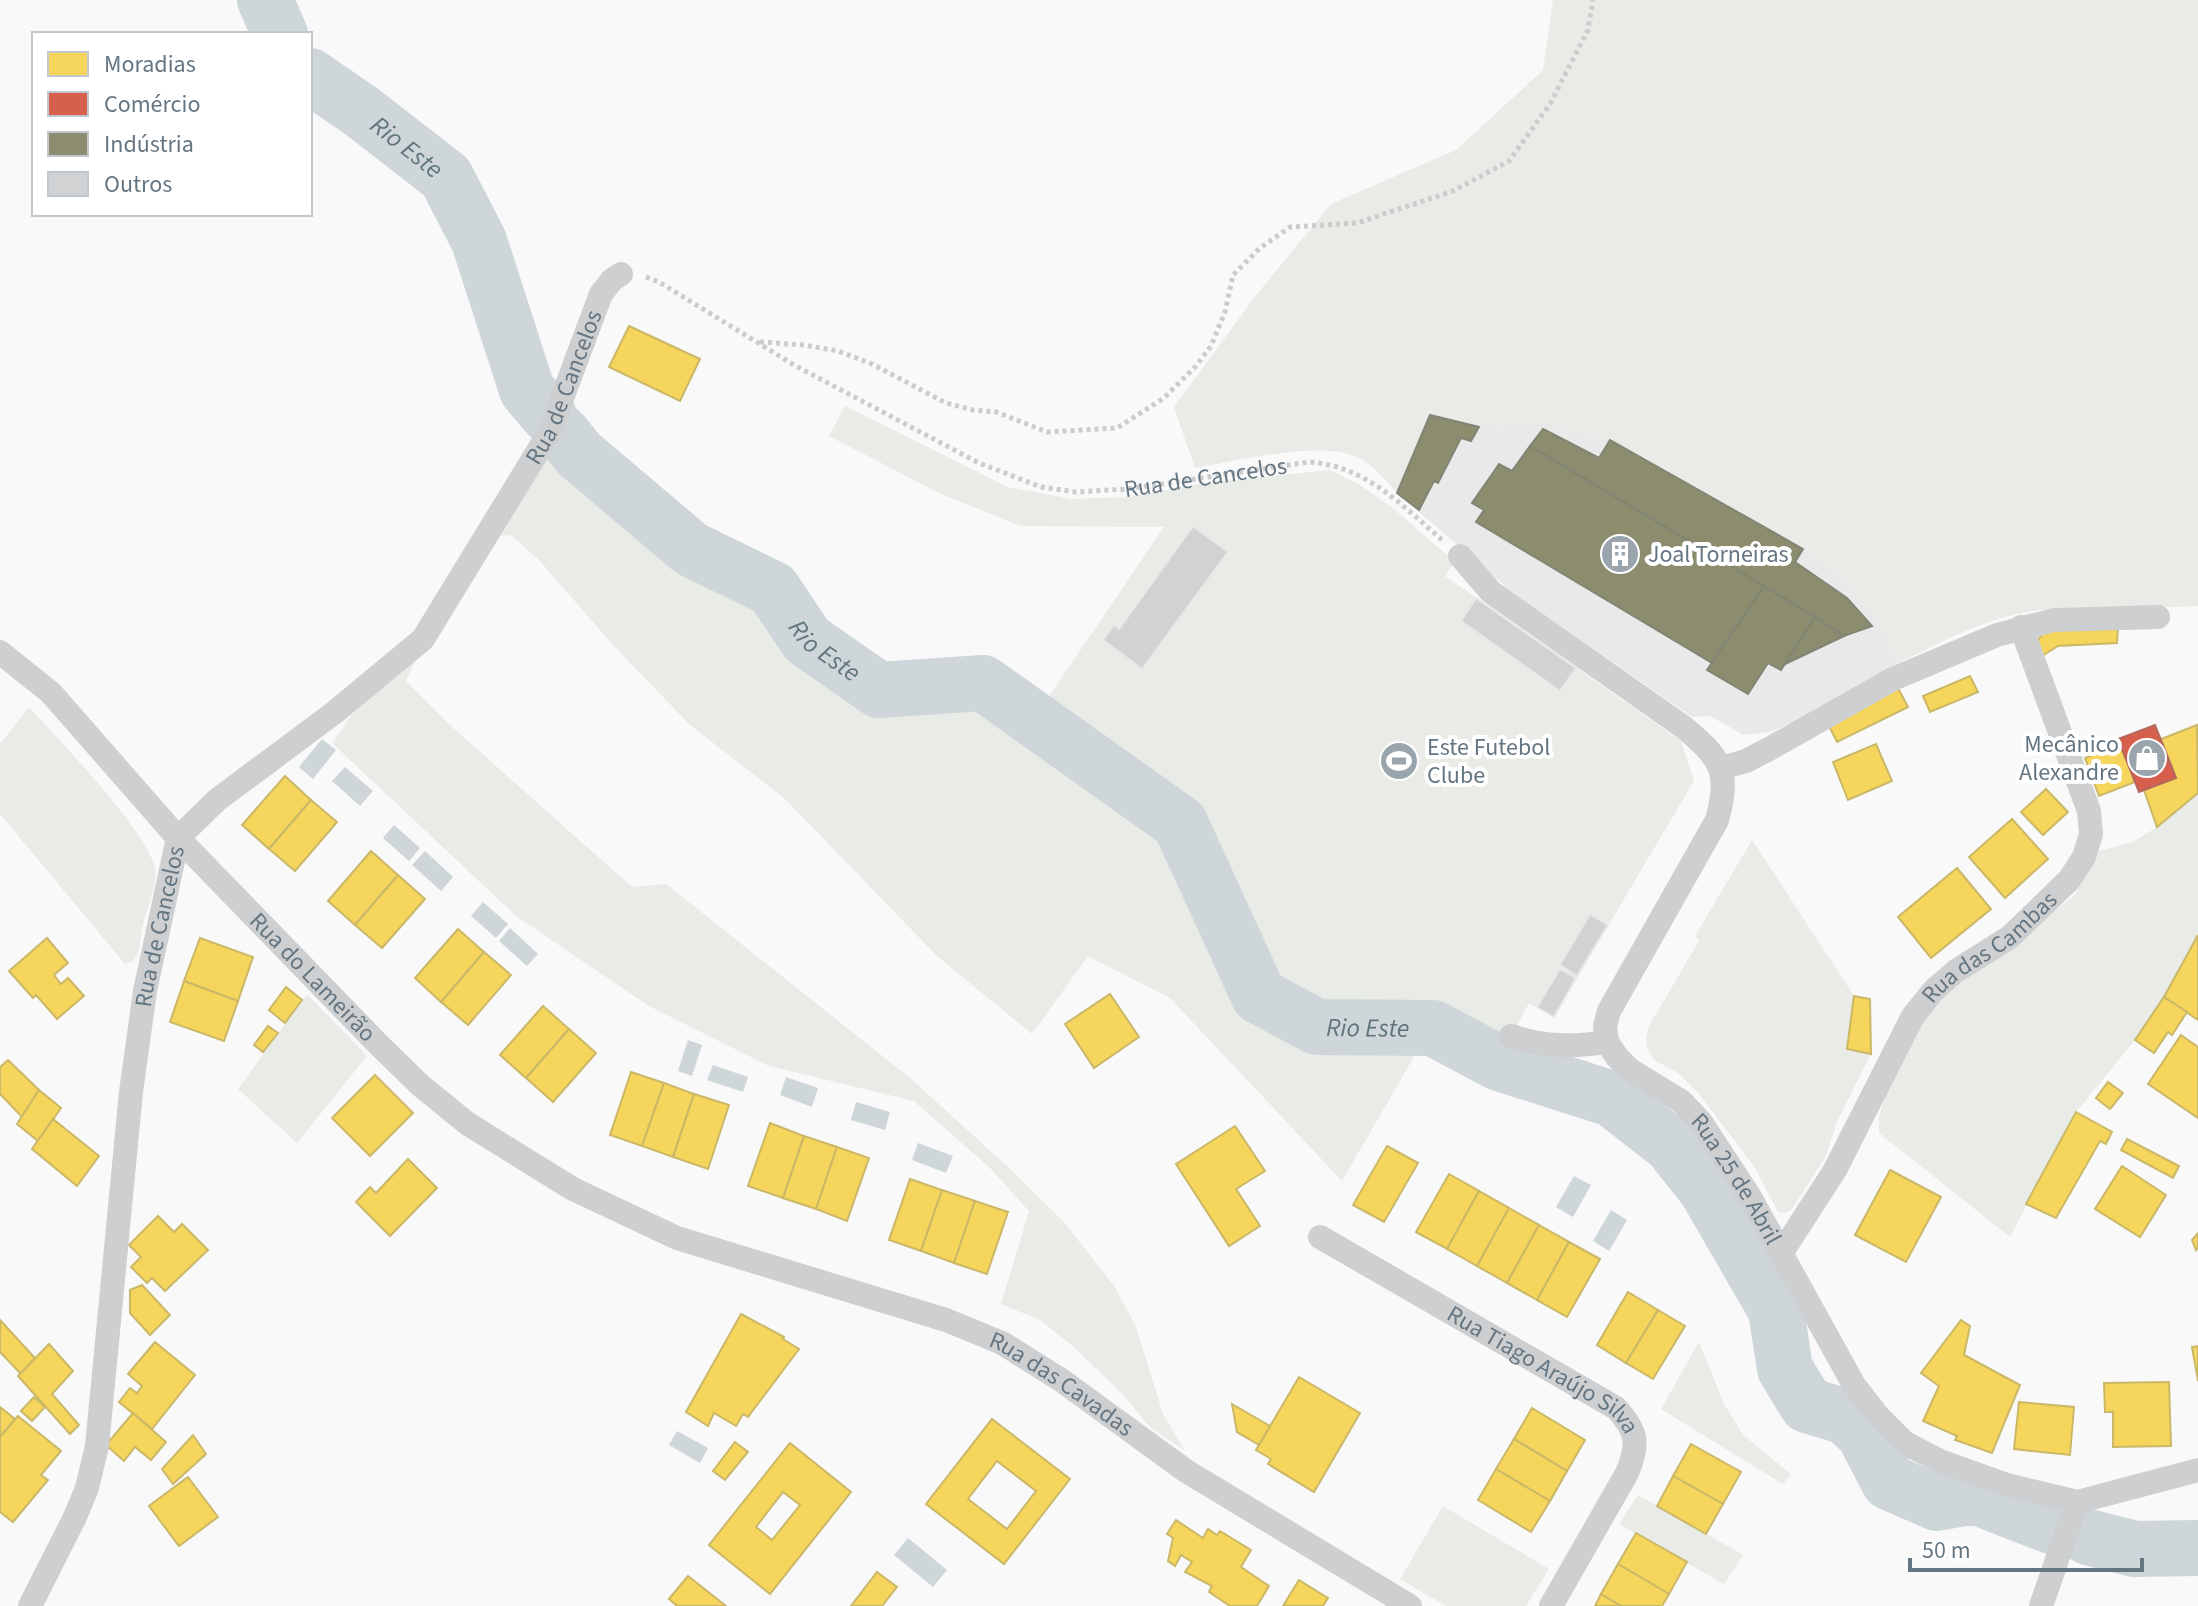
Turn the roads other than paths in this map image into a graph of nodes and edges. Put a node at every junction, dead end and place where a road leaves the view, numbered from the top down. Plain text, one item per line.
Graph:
1 (621, 274) road end
2 (1460, 556) road end
3 (2158, 617) dead end
4 (2021, 627) junction
5 (0, 652) edge
6 (1721, 768) junction
7 (178, 838) junction
8 (1511, 1036) dead end
9 (1607, 1042) junction
10 (1320, 1237) dead end
11 (677, 1238) joint
12 (1782, 1252) junction
13 (2198, 1470) edge
14 (2077, 1502) junction
15 (30, 1606) edge
16 (1410, 1606) edge
17 (1551, 1606) edge
18 (2041, 1606) edge

1 - 7 street, Rua de Cancelos
2 - 6 street
3 - 4 street
4 - 6 street
4 - 12 street, Rua das Cambas
5 - 7 street, Rua do Lameirão
6 - 9 street
7 - 11 street, Rua do Lameirão
7 - 15 street, Rua de Cancelos
8 - 9 street
9 - 12 street, Rua 25 de Abril
10 - 17 street, Rua Tiago Araújo Silva
11 - 16 street, Rua das Cavadas
12 - 14 street, Rua 25 de Abril
13 - 14 street
14 - 18 street

